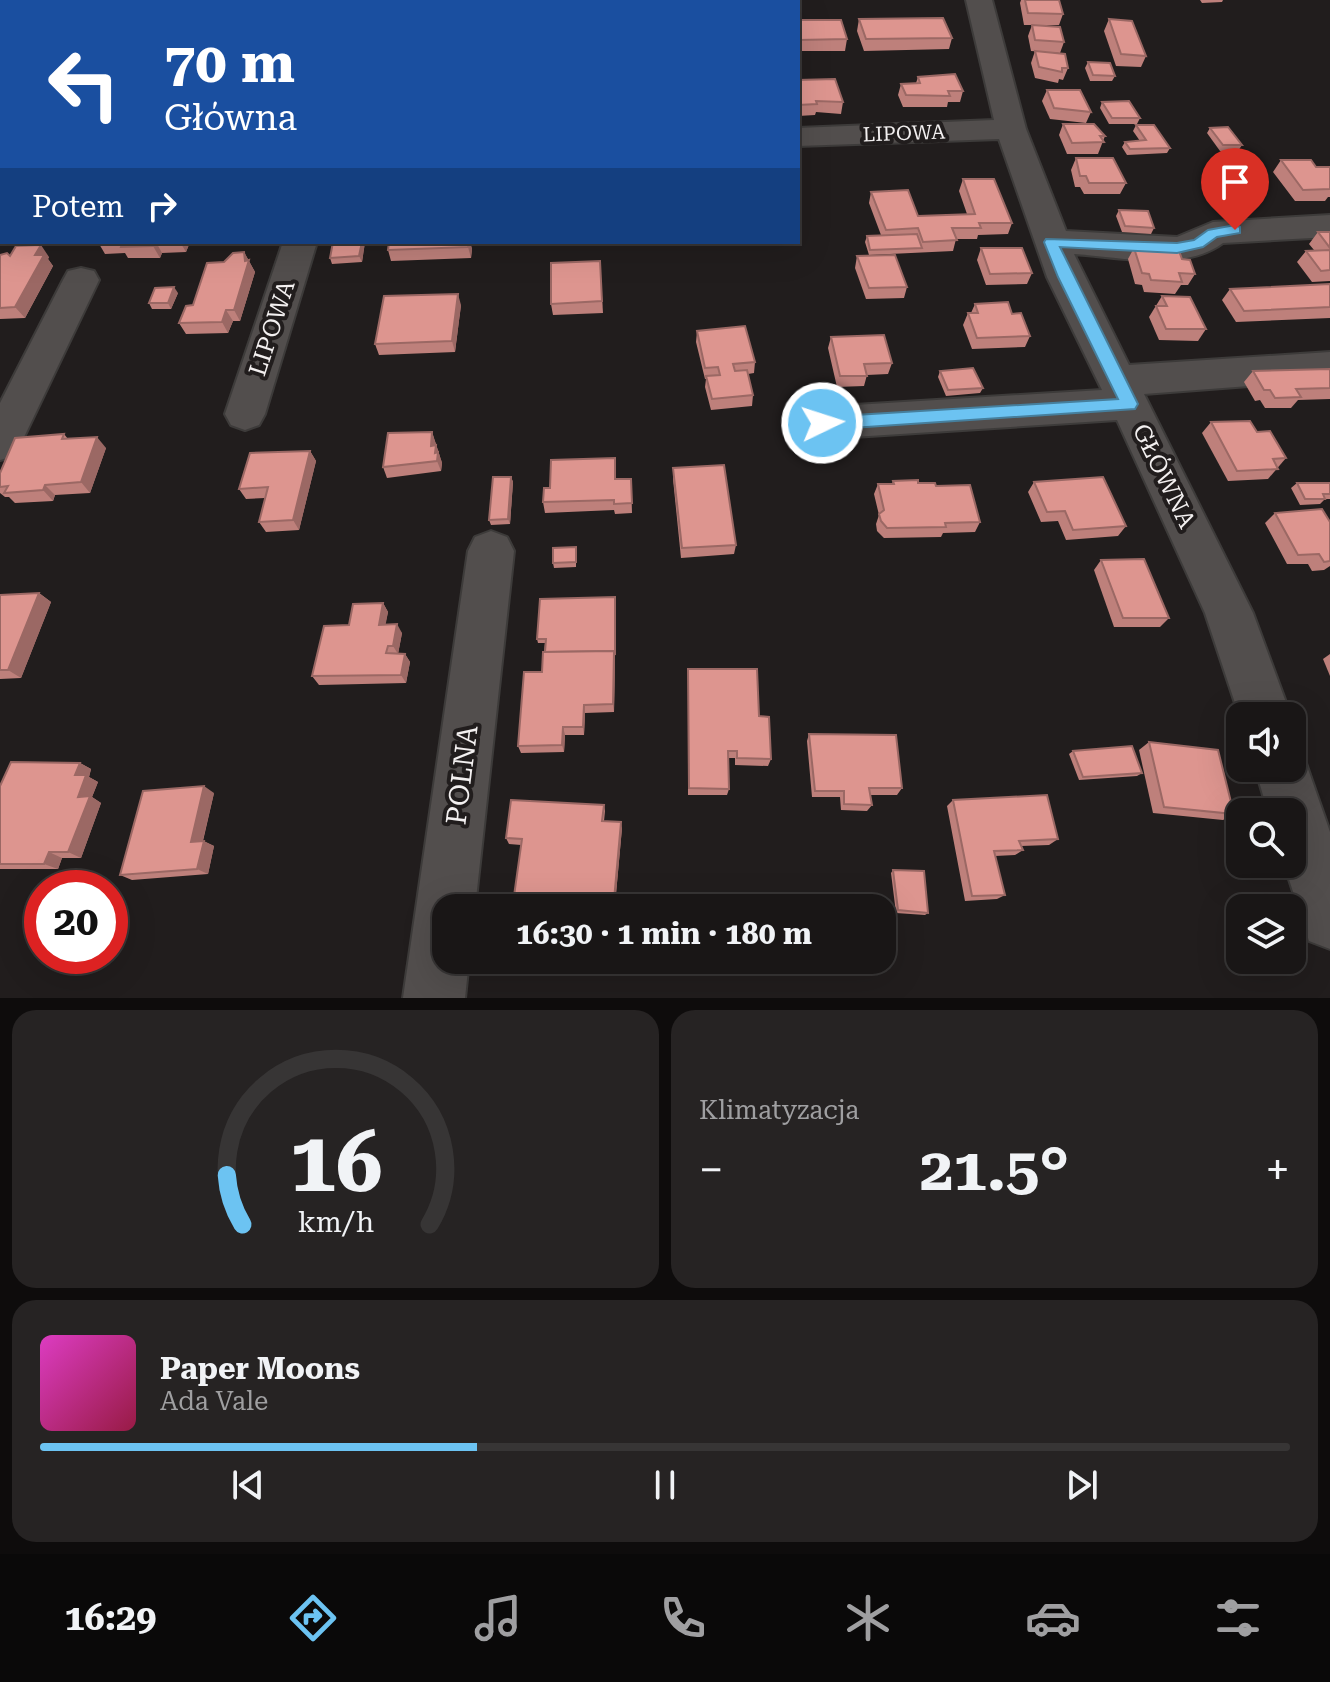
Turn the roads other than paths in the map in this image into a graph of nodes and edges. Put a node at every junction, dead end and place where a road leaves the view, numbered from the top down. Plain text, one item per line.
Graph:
1 (979, 0) edge
2 (1011, 129) junction
3 (800, 137) edge
4 (1330, 226) edge
5 (1051, 242) junction
6 (299, 244) edge
7 (81, 280) dead end
8 (1330, 366) edge
9 (1123, 393) junction
10 (245, 414) dead end
11 (822, 423) dead end
12 (0, 444) edge
13 (491, 551) dead end
14 (1260, 702) edge
15 (1286, 782) edge
16 (1330, 920) edge
17 (434, 998) edge

1 - 2 street, GŁÓWNA
2 - 3 street, LIPOWA
2 - 5 street, GŁÓWNA
4 - 5 street
5 - 9 street, GŁÓWNA
6 - 10 street, LIPOWA
7 - 12 street
8 - 9 street
9 - 11 street
9 - 14 street, GŁÓWNA
13 - 17 street, POLNA
15 - 16 street

